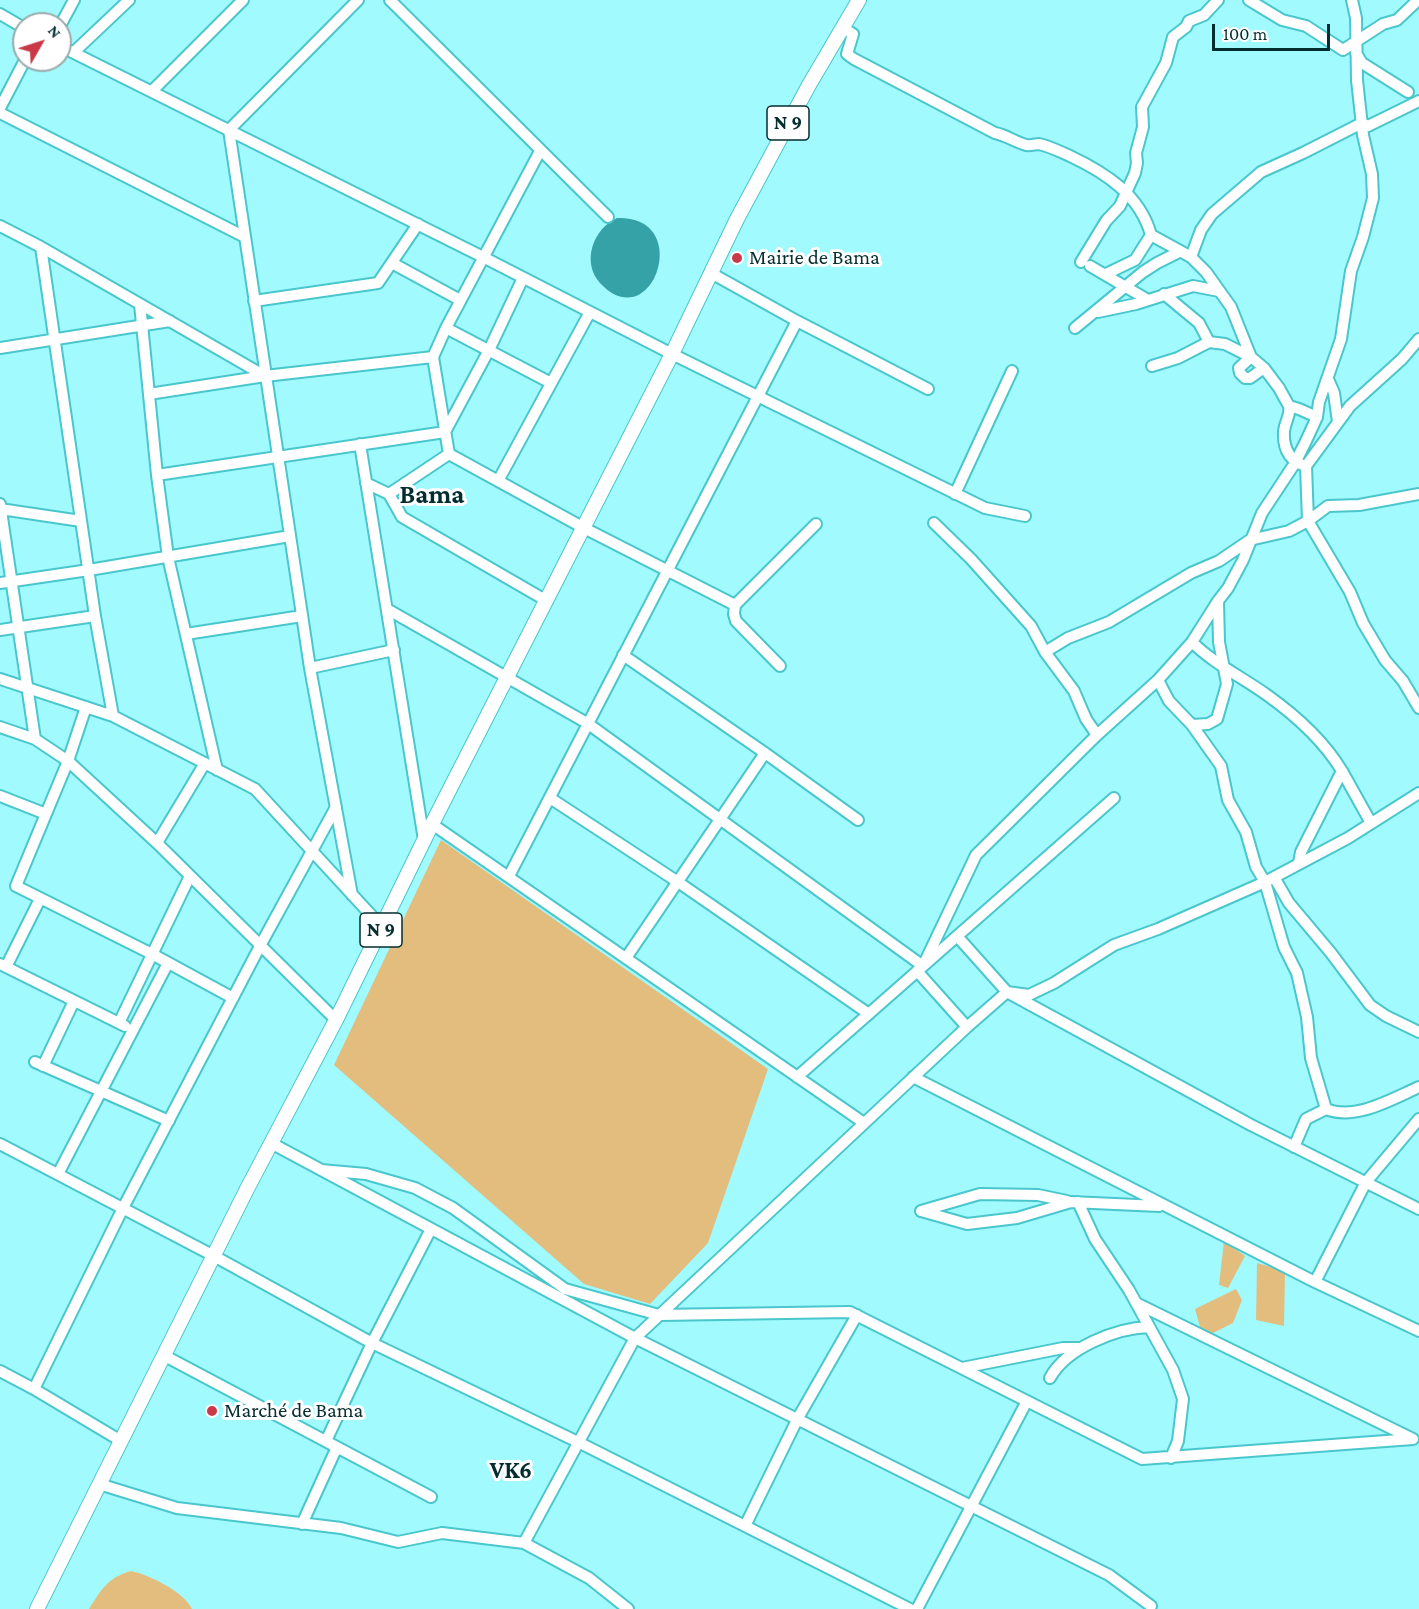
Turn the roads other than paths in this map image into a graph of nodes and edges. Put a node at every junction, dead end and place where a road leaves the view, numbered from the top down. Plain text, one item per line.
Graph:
1 (129, 0) edge
2 (243, 0) edge
3 (358, 0) edge
4 (390, 0) edge
5 (859, 0) edge
6 (1218, 0) edge
7 (1249, 0) edge
8 (1352, 0) edge
9 (1418, 0) edge
10 (843, 28) junction
11 (1356, 47) junction
12 (74, 52) joint
13 (19, 72) edge
14 (1419, 87) edge
15 (152, 91) junction
16 (1408, 92) junction
17 (1419, 101) edge
18 (0, 108) edge
19 (1404, 108) junction
20 (0, 113) edge
21 (1362, 123) junction
22 (229, 130) junction
23 (540, 151) junction
24 (1126, 191) junction
25 (608, 217) dead end
26 (418, 224) junction
27 (1, 227) edge
28 (1151, 236) junction
29 (245, 237) junction
30 (41, 247) junction
31 (1179, 252) junction
32 (483, 257) junction
33 (1191, 257) junction
34 (392, 262) junction
35 (711, 273) junction
36 (1106, 274) junction
37 (523, 278) junction
38 (1126, 287) junction
39 (1219, 291) junction
40 (1164, 294) junction
41 (460, 300) junction
42 (1148, 300) junction
43 (254, 301) junction
44 (140, 304) junction
45 (590, 312) junction
46 (1095, 313) junction
47 (170, 321) junction
48 (797, 321) junction
49 (142, 325) junction
50 (446, 328) junction
51 (1075, 328) dead end
52 (1419, 339) edge
53 (55, 340) junction
54 (1209, 342) junction
55 (0, 348) edge
56 (489, 350) junction
57 (672, 354) junction
58 (433, 357) junction
59 (1251, 357) junction
60 (1152, 366) dead end
61 (1264, 368) junction
62 (1012, 371) dead end
63 (265, 376) junction
64 (1328, 379) junction
65 (551, 383) junction
66 (928, 389) dead end
67 (149, 394) junction
68 (758, 396) junction
69 (1288, 406) junction
70 (1317, 417) junction
71 (1338, 422) junction
72 (445, 432) junction
73 (360, 444) junction
74 (449, 454) junction
75 (278, 457) junction
76 (1300, 464) junction
77 (157, 475) junction
78 (498, 481) junction
79 (366, 483) junction
80 (389, 494) junction
81 (956, 494) junction
82 (1419, 494) edge
83 (0, 504) edge
84 (0, 509) edge
85 (1025, 516) dead end
86 (81, 521) junction
87 (1308, 521) junction
88 (934, 523) dead end
89 (816, 524) dead end
90 (584, 528) junction
91 (290, 536) junction
92 (1250, 540) junction
93 (168, 557) junction
94 (89, 570) junction
95 (667, 570) junction
96 (12, 582) junction
97 (0, 583) edge
98 (547, 601) junction
99 (1218, 601) junction
100 (735, 605) junction
101 (387, 609) junction
102 (95, 616) junction
103 (302, 616) junction
104 (19, 627) junction
105 (0, 630) edge
106 (186, 634) junction
107 (1192, 642) junction
108 (394, 650) junction
109 (1045, 652) junction
110 (623, 655) junction
111 (780, 666) dead end
112 (310, 668) junction
113 (1224, 668) junction
114 (508, 678) junction
115 (0, 679) edge
116 (1158, 680) junction
117 (27, 688) junction
118 (86, 707) junction
119 (1419, 708) edge
120 (112, 716) junction
121 (587, 723) junction
122 (1192, 725) junction
123 (0, 727) edge
124 (1097, 735) junction
125 (34, 739) junction
126 (765, 753) junction
127 (68, 761) junction
128 (205, 763) junction
129 (217, 770) junction
130 (1342, 771) junction
131 (1419, 793) edge
132 (0, 796) edge
133 (550, 798) junction
134 (1114, 798) dead end
135 (336, 807) junction
136 (46, 814) junction
137 (720, 820) junction
138 (858, 820) dead end
139 (1371, 823) junction
140 (432, 824) junction
141 (424, 840) junction
142 (157, 843) junction
143 (312, 852) junction
144 (1299, 863) junction
145 (190, 876) junction
146 (509, 876) junction
147 (1270, 880) junction
148 (678, 882) junction
149 (352, 895) junction
150 (40, 898) junction
151 (382, 927) junction
152 (957, 936) junction
153 (260, 946) junction
154 (152, 954) junction
155 (626, 958) junction
156 (168, 963) junction
157 (3, 965) edge
158 (920, 968) junction
159 (1007, 992) junction
160 (233, 998) junction
161 (74, 1000) junction
162 (869, 1014) junction
163 (336, 1020) junction
164 (119, 1023) junction
165 (966, 1027) junction
166 (133, 1030) junction
167 (1419, 1032) edge
168 (797, 1077) junction
169 (913, 1077) junction
170 (1419, 1087) edge
171 (100, 1091) junction
172 (1326, 1108) junction
173 (1419, 1119) edge
174 (169, 1121) junction
175 (864, 1123) junction
176 (0, 1143) edge
177 (271, 1143) junction
178 (1294, 1147) junction
179 (321, 1170) junction
180 (58, 1174) junction
181 (1366, 1182) junction
182 (1074, 1202) junction
183 (1164, 1206) junction
184 (123, 1208) junction
185 (1419, 1209) edge
186 (431, 1229) junction
187 (214, 1256) junction
188 (1315, 1282) junction
189 (1136, 1303) junction
190 (659, 1315) junction
191 (857, 1315) junction
192 (1149, 1327) junction
193 (1419, 1331) edge
194 (634, 1338) junction
195 (372, 1343) junction
196 (1079, 1348) junction
197 (1043, 1352) junction
198 (165, 1356) junction
199 (1056, 1366) junction
200 (962, 1368) junction
201 (0, 1371) edge
202 (1050, 1378) dead end
203 (34, 1389) junction
204 (1027, 1401) junction
205 (798, 1418) junction
206 (122, 1441) junction
207 (326, 1441) junction
208 (1416, 1441) edge
209 (580, 1443) junction
210 (336, 1447) junction
211 (1171, 1458) junction
212 (99, 1484) junction
213 (431, 1497) dead end
214 (971, 1505) junction
215 (302, 1524) junction
216 (745, 1526) junction
217 (524, 1543) junction
218 (1151, 1606) dead end
219 (37, 1609) edge
220 (628, 1609) edge
221 (910, 1609) edge
222 (917, 1609) edge

1 - 12 street
2 - 15 street
3 - 22 street
4 - 23 street
5 - 10 main road, N 9
6 - 24 street
7 - 11 street
8 - 11 street
9 - 11 street
10 - 24 street
10 - 35 main road, N 9
11 - 16 street
11 - 21 street
12 - 15 street
13 - 18 street
14 - 16 street
15 - 22 street
16 - 19 street
17 - 19 street
19 - 21 street
20 - 29 street
21 - 33 street
21 - 64 street
22 - 26 street
22 - 29 street
23 - 25 street
23 - 32 street
24 - 28 street
24 - 36 street
26 - 32 street
26 - 34 street
27 - 30 street
28 - 31 street
28 - 36 street
29 - 43 street
30 - 44 street
30 - 53 street
31 - 33 street
31 - 38 street
32 - 37 street
32 - 41 street
33 - 39 street
34 - 41 street
34 - 43 street
35 - 48 street
35 - 57 main road, N 9
36 - 38 street
37 - 45 street
37 - 56 street
38 - 42 street
38 - 46 street
39 - 40 street
39 - 59 street
40 - 42 street
40 - 54 street
41 - 50 street
42 - 46 street
43 - 63 street
44 - 47 street
44 - 49 street
45 - 57 street
45 - 65 street
46 - 51 street
47 - 49 street
47 - 63 street
48 - 66 street
48 - 68 street
49 - 53 street
49 - 67 street
50 - 56 street
50 - 58 street
52 - 71 street
53 - 55 street
53 - 86 street
54 - 59 street
54 - 60 street
56 - 65 street
56 - 72 street
57 - 68 street
57 - 90 main road, N 9
58 - 63 street
58 - 72 street
59 - 61 street
59 - 61 street
61 - 69 street
62 - 81 street
63 - 67 street
63 - 75 street
64 - 70 street
64 - 71 street
65 - 78 street
67 - 77 street
68 - 81 street
68 - 95 street
69 - 70 street
69 - 76 street
70 - 76 street
71 - 76 street
72 - 73 street
72 - 74 street
73 - 75 street
73 - 79 street
74 - 78 street
74 - 80 street
75 - 77 street
75 - 91 street
76 - 87 street
76 - 92 street
77 - 93 street
78 - 90 street
79 - 80 street
79 - 101 street
80 - 98 street
81 - 85 street
82 - 87 street
83 - 84 street
84 - 86 street
84 - 96 street
86 - 94 street
87 - 92 street
87 - 119 street
88 - 109 street
89 - 100 street
90 - 95 street
90 - 98 main road, N 9
91 - 93 street
91 - 103 street
92 - 99 street
92 - 109 street
93 - 94 street
93 - 106 street
94 - 96 street
94 - 102 street
95 - 100 street
95 - 110 street
96 - 97 street
96 - 104 street
98 - 114 main road, N 9
99 - 107 street
99 - 113 street
100 - 111 street
101 - 108 street
101 - 114 street
102 - 104 street
102 - 120 street
103 - 106 street
103 - 112 street
104 - 105 street
104 - 117 street
106 - 129 street
107 - 113 street
107 - 116 street
108 - 112 street
108 - 141 street
109 - 124 street
110 - 121 street
110 - 126 street
112 - 135 street
113 - 122 street
113 - 130 street
114 - 121 street
114 - 140 main road, N 9
115 - 117 street
116 - 122 street
116 - 124 street
117 - 118 street
117 - 125 street
118 - 120 street
118 - 127 street
120 - 128 street
121 - 133 street
121 - 137 street
122 - 147 street
123 - 125 street
124 - 158 street
125 - 127 street
126 - 137 street
126 - 138 street
127 - 136 street
127 - 142 street
128 - 129 street
128 - 142 street
129 - 143 street
130 - 139 street
130 - 144 street
131 - 139 street
132 - 136 street
133 - 146 street
133 - 148 street
134 - 152 street
135 - 143 street
135 - 149 street
136 - 150 street
137 - 148 street
137 - 158 street
139 - 144 street
140 - 141 main road, N 9
140 - 146 street
141 - 151 main road, N 9
142 - 145 street
143 - 149 street
143 - 153 street
144 - 147 street
145 - 153 street
145 - 154 street
146 - 155 street
147 - 159 street
147 - 167 street
147 - 172 street
148 - 155 street
148 - 162 street
149 - 151 street
150 - 154 street
150 - 157 street
151 - 163 main road, N 9
152 - 158 street
152 - 159 street
153 - 160 street
153 - 163 street
154 - 156 street
154 - 164 street
155 - 168 street
156 - 160 street
156 - 166 street
157 - 161 street
158 - 162 street
158 - 165 street
159 - 165 street
159 - 178 street
160 - 174 street
161 - 164 street
161 - 171 street
162 - 168 street
163 - 177 main road, N 9
164 - 166 street
165 - 169 street
166 - 171 street
168 - 175 street
169 - 175 street
169 - 183 street
170 - 172 street
171 - 174 street
171 - 180 street
172 - 178 street
173 - 181 street
174 - 184 street
175 - 190 street
176 - 180 street
177 - 179 street
177 - 187 main road, N 9
178 - 181 street
179 - 186 street
179 - 190 street
180 - 184 street
181 - 185 street
181 - 188 street
182 - 182 street
182 - 183 street
182 - 189 street
183 - 188 street
184 - 187 street
184 - 203 street
186 - 194 street
186 - 195 street
187 - 195 street
187 - 198 main road, N 9
188 - 193 street
189 - 192 street
189 - 208 street
190 - 191 street
190 - 194 street
191 - 200 street
191 - 205 street
192 - 196 street
192 - 211 street
194 - 205 street
194 - 209 street
195 - 207 street
195 - 209 street
196 - 197 street
196 - 199 street
197 - 199 street
197 - 200 street
198 - 206 main road, N 9
198 - 207 street
199 - 202 street
200 - 204 street
201 - 203 street
203 - 206 street
204 - 211 street
204 - 214 street
205 - 214 street
205 - 216 street
206 - 212 main road, N 9
207 - 210 street
208 - 211 street
209 - 216 street
209 - 217 street
210 - 213 street
210 - 215 street
212 - 215 street
212 - 219 main road, N 9
214 - 218 street
214 - 222 street
215 - 217 street
216 - 221 street
217 - 220 street

